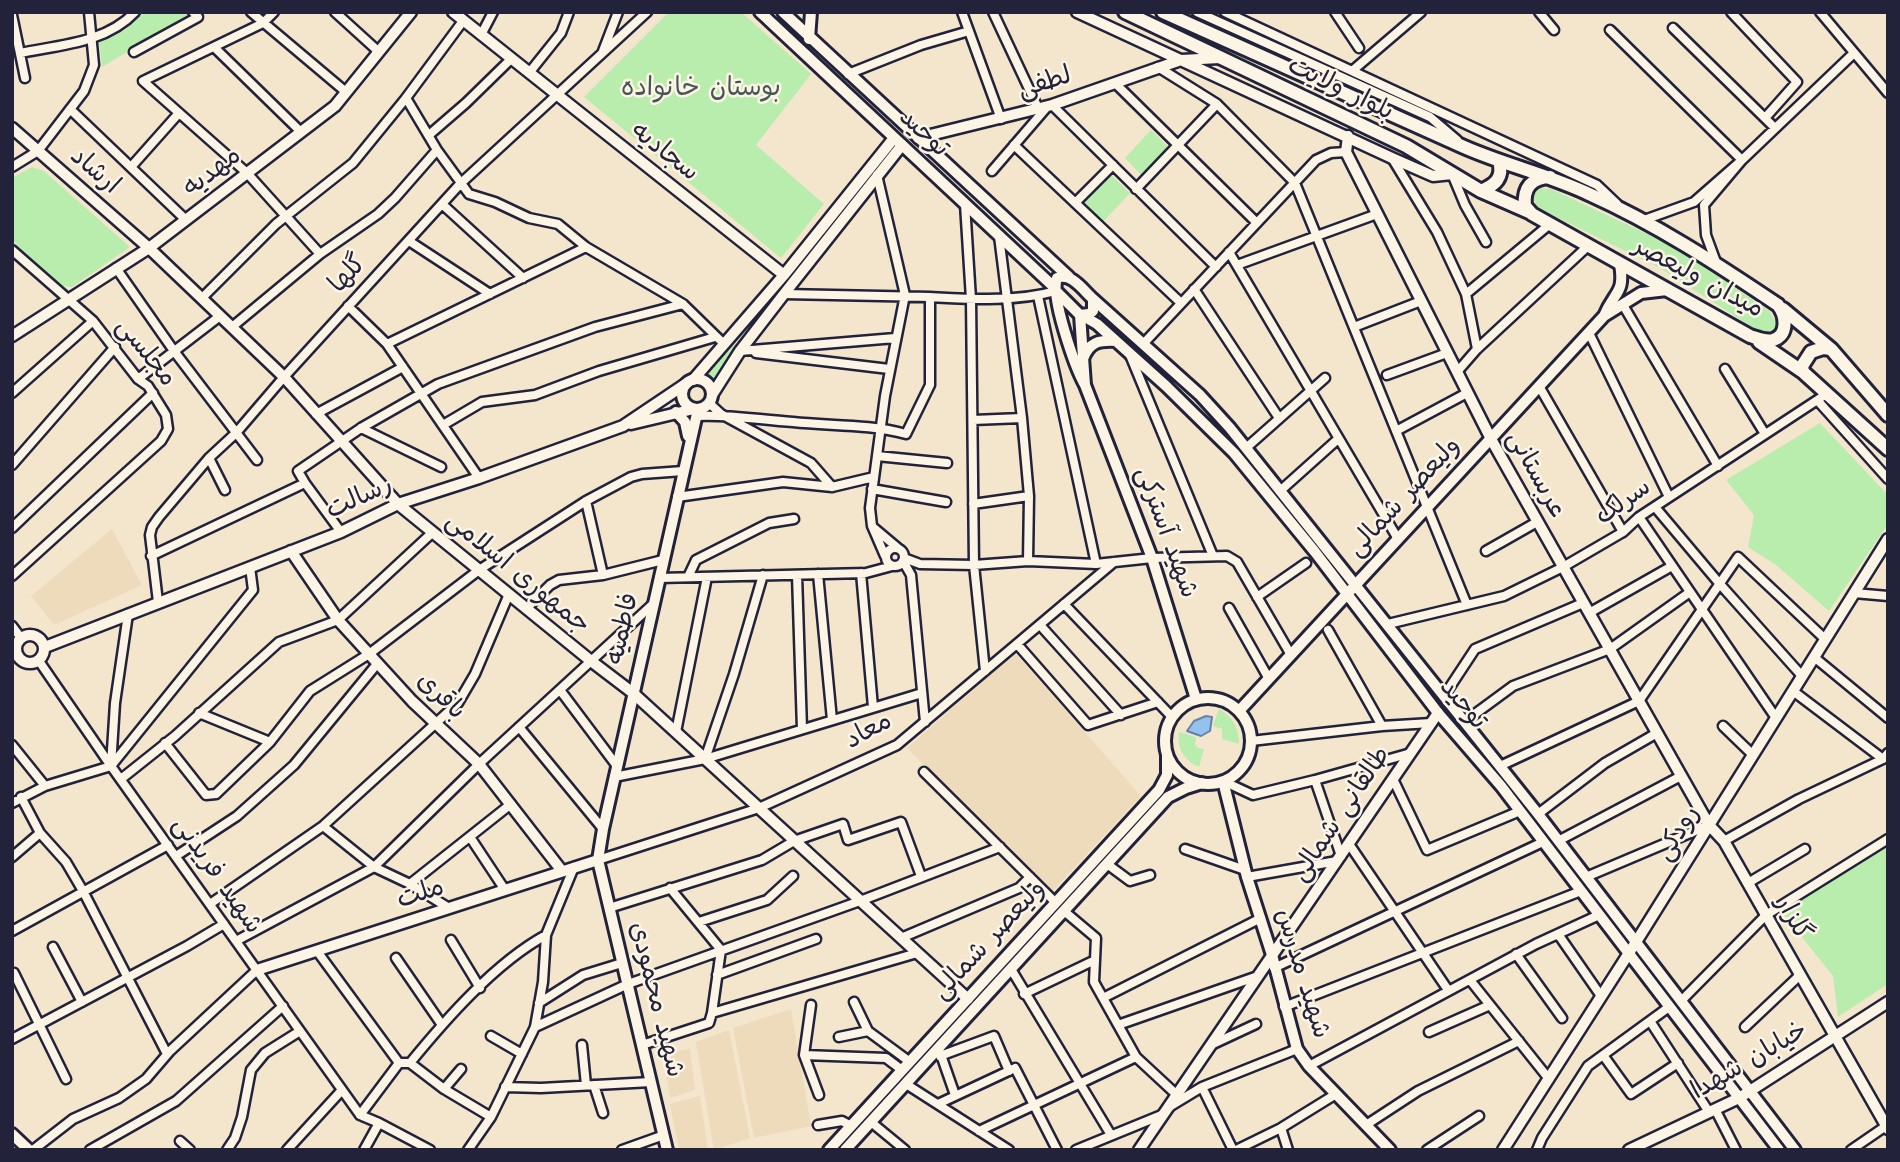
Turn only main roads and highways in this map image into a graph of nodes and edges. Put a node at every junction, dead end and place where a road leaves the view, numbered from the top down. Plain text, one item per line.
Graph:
1 (760, 12) edge
2 (810, 12) edge
3 (1125, 12) edge
4 (1163, 12) edge
5 (789, 15) edge
6 (787, 37) junction
7 (809, 38) junction
8 (807, 56) junction
9 (919, 138) junction
10 (898, 142) junction
11 (1499, 161) junction
12 (1550, 177) junction
13 (1481, 191) junction
14 (1532, 214) junction
15 (1620, 264) junction
16 (1069, 277) junction
17 (1055, 289) junction
18 (1667, 290) junction
19 (1093, 299) junction
20 (1778, 305) junction
21 (1081, 316) junction
22 (1604, 316) junction
23 (1750, 336) junction
24 (1116, 341) junction
25 (1831, 349) junction
26 (1082, 362) junction
27 (1803, 372) junction
28 (1085, 385) junction
29 (676, 412) road end
30 (696, 412) junction
31 (1888, 415) edge
32 (1221, 417) junction
33 (1212, 430) junction
34 (1888, 449) edge
35 (687, 453) junction
36 (1356, 585) junction
37 (1348, 594) junction
38 (1196, 699) junction
39 (1239, 711) junction
40 (1167, 755) junction
41 (1223, 781) junction
42 (1202, 783) junction
43 (598, 860) joint
44 (1060, 907) junction
45 (12, 1134) edge
46 (1774, 1148) edge
47 (31, 1150) edge
48 (667, 1150) edge
49 (829, 1150) edge
50 (845, 1150) edge
51 (1390, 1150) edge
52 (1795, 1150) edge

1 - 6 main road, توحید
2 - 7 main road
3 - 13 main road, بلوار ولایت
4 - 11 main road, بلوار ولایت
5 - 6 main road
5 - 7 main road, توحید
6 - 8 main road, توحید
7 - 8 main road
7 - 9 main road, توحید
8 - 10 main road, توحید
9 - 10 main road
9 - 16 main road, توحید
10 - 17 main road, توحید
11 - 12 main road, بلوار ولایت
11 - 13 main road
12 - 14 main road
12 - 20 main road, میدان ولیعصر
13 - 14 main road, بلوار ولایت
14 - 15 main road, میدان ولیعصر
15 - 18 main road, میدان ولیعصر
15 - 22 main road
16 - 17 main road
16 - 19 main road, توحید
17 - 21 main road, توحید
17 - 28 main road
18 - 22 main road
18 - 23 main road, میدان ولیعصر
19 - 21 main road
19 - 32 main road, توحید
20 - 23 main road, میدان ولیعصر
20 - 25 main road
21 - 24 main road, توحید
21 - 26 main road
22 - 36 main road, ولیعصر شمالی
23 - 27 main road
24 - 26 main road
24 - 33 main road, توحید
25 - 27 main road
25 - 31 main road
26 - 28 main road
27 - 34 main road
28 - 38 main road, شهید آسترکی
29 - 35 main road
30 - 30 main road
30 - 35 main road, فاطمیه
32 - 33 main road
32 - 36 main road, توحید
33 - 37 main road, توحید
35 - 43 main road, فاطمیه
36 - 37 main road, ولیعصر شمالی
36 - 52 main road, توحید
37 - 39 main road, ولیعصر شمالی
37 - 46 main road, توحید
38 - 39 main road
38 - 40 main road
39 - 41 main road
40 - 42 main road
40 - 44 main road, ولیعصر شمالی
41 - 42 main road
41 - 51 main road, شهید مدرس
42 - 44 main road, ولیعصر شمالی
43 - 48 main road, شهید محمودی
44 - 49 main road, ولیعصر شمالی
44 - 50 main road, ولیعصر شمالی
45 - 47 main road

